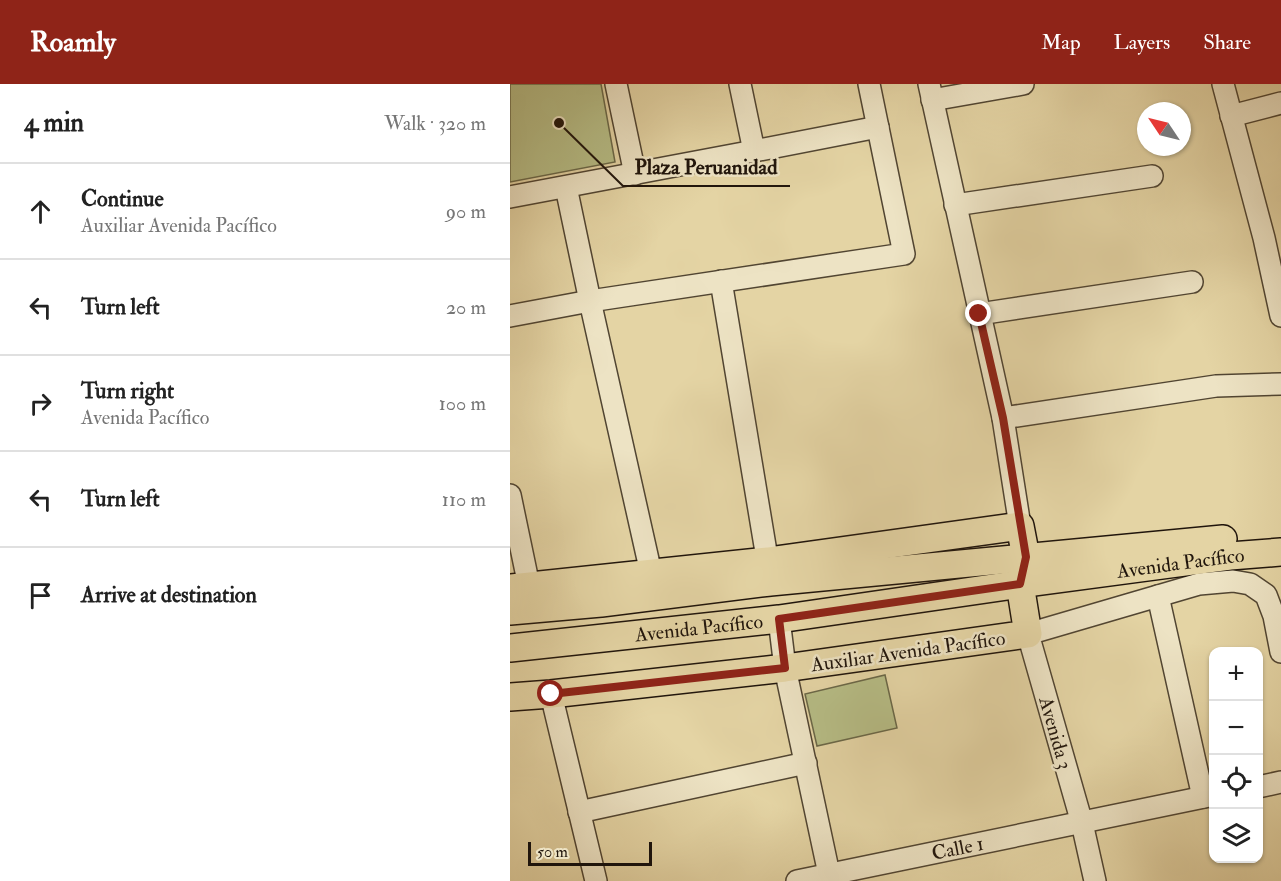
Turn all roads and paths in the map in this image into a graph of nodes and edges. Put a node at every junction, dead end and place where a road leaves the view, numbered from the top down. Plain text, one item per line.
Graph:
1 (616, 84) edge
2 (740, 84) edge
3 (869, 84) edge
4 (1023, 84) edge
5 (1223, 84) edge
6 (931, 92) edge
7 (1281, 103) edge
8 (1231, 116) junction
9 (878, 127) junction
10 (754, 152) junction
11 (635, 174) junction
12 (1152, 176) dead end
13 (566, 187) junction
14 (510, 197) edge
15 (955, 205) junction
16 (1273, 236) edge
17 (721, 281) junction
18 (1192, 282) dead end
19 (590, 301) junction
20 (979, 314) junction
21 (510, 316) edge
22 (1281, 316) edge
23 (1281, 384) edge
24 (1003, 418) junction
25 (510, 495) edge
26 (1020, 526) junction
27 (1281, 534) edge
28 (1281, 552) edge
29 (1026, 557) junction
30 (967, 562) junction
31 (769, 571) junction
32 (651, 573) junction
33 (1020, 584) junction
34 (519, 587) edge
35 (971, 590) junction
36 (1158, 596) junction
37 (510, 611) edge
38 (779, 619) junction
39 (1028, 634) junction
40 (510, 648) edge
41 (1281, 652) edge
42 (785, 668) junction
43 (551, 694) junction
44 (510, 697) edge
45 (806, 763) junction
46 (1281, 782) edge
47 (1263, 786) edge
48 (1208, 796) edge
49 (579, 812) junction
50 (1082, 822) junction
51 (829, 874) junction
52 (596, 881) edge
53 (797, 881) edge
54 (1095, 881) edge

1 - 11 street
2 - 10 street
3 - 9 street
4 - 6 street
5 - 8 street
6 - 15 street
7 - 8 street
8 - 16 street
9 - 10 street
9 - 17 street
10 - 11 street
11 - 13 street
12 - 15 street
13 - 14 street
13 - 19 street
15 - 20 street
16 - 22 street
17 - 19 street
17 - 31 street
18 - 20 street
19 - 21 street
19 - 32 street
20 - 24 street
23 - 24 street
24 - 26 street
25 - 34 street
26 - 29 main road
26 - 31 main road
27 - 29 main road, Avenida Pacífico
28 - 33 main road, Avenida Pacífico
29 - 30 main road, Avenida Pacífico
29 - 33 main road
30 - 31 main road, Avenida Pacífico
30 - 35 main road
31 - 32 main road
31 - 37 main road, Avenida Pacífico
32 - 34 main road
33 - 35 main road, Avenida Pacífico
33 - 39 main road, Avenida 3
35 - 38 main road, Avenida Pacífico
36 - 39 street, Auxiliar Avenida Pacífico
36 - 41 street, Auxiliar Avenida Pacífico
36 - 48 street
38 - 40 main road, Avenida Pacífico
38 - 42 street
39 - 42 main road, Auxiliar Avenida Pacífico
39 - 50 street, Avenida 3
42 - 43 main road, Auxiliar Avenida Pacífico
42 - 45 street
43 - 44 main road, Auxiliar Avenida Pacífico
43 - 49 street
45 - 49 street
45 - 51 street
46 - 47 street
48 - 50 street, Calle 1
49 - 52 street
50 - 51 street, Calle 1
50 - 54 street, Avenida 3
51 - 53 street, Calle 1

